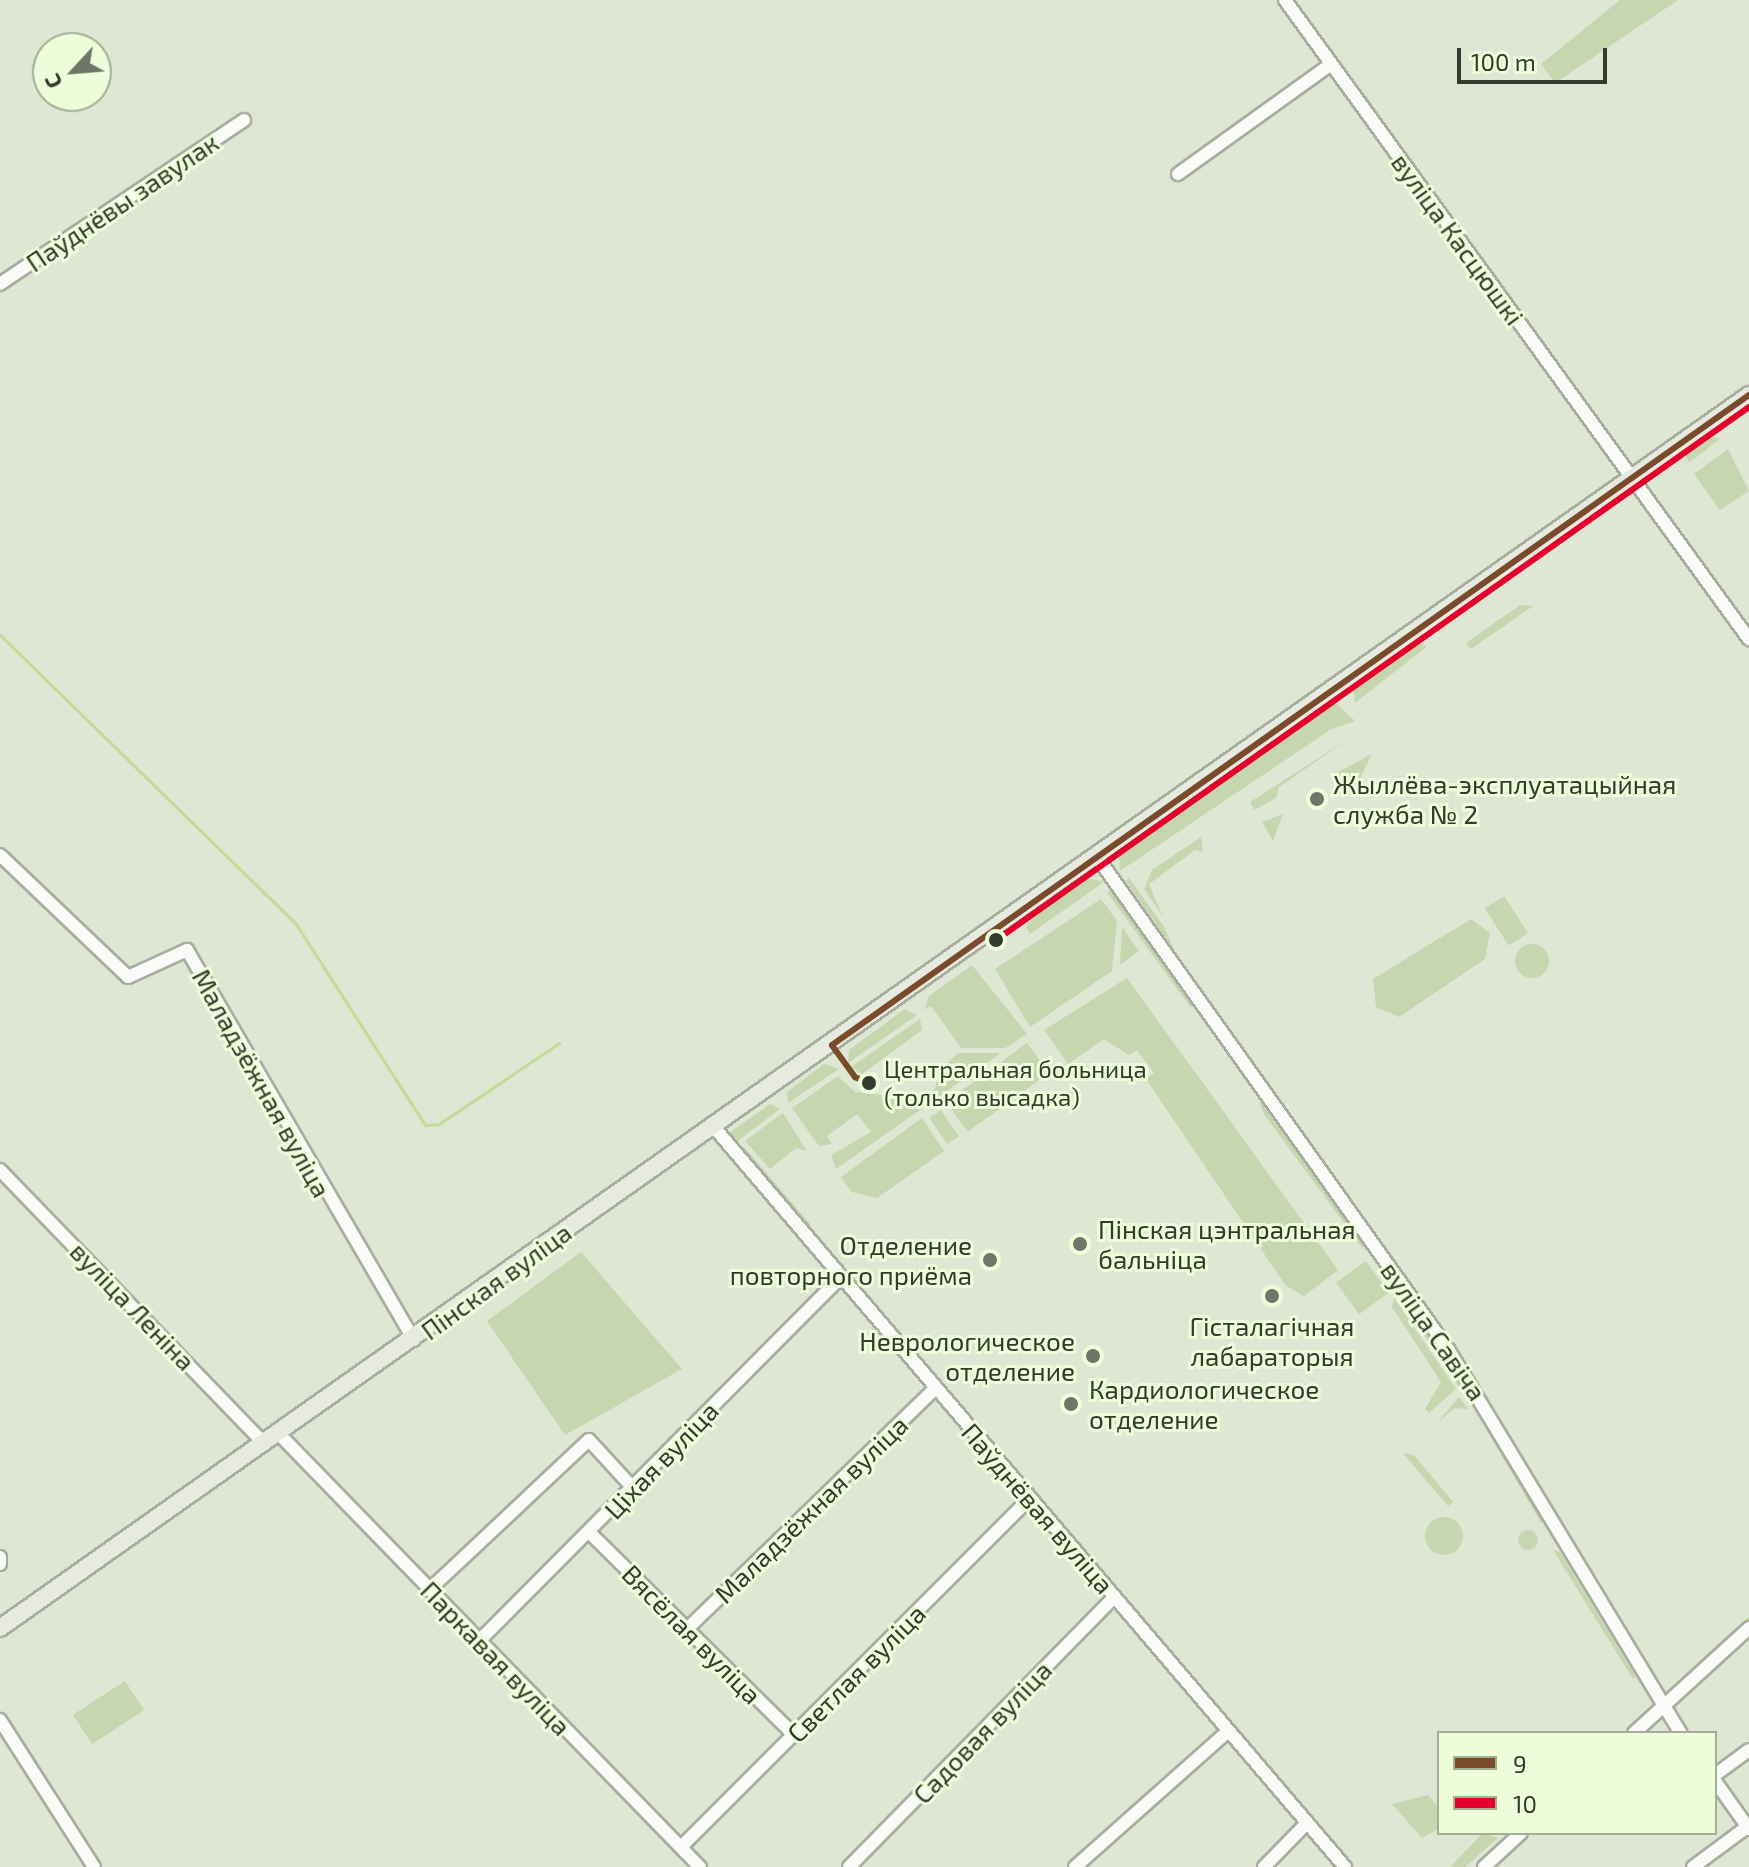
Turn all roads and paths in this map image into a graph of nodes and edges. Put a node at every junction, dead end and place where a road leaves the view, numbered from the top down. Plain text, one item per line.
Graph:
1 (1285, 0) edge
2 (1331, 64) junction
3 (244, 120) dead end
4 (1178, 174) dead end
5 (0, 284) edge
6 (1749, 395) edge
7 (1634, 476) junction
8 (1749, 639) edge
9 (0, 855) edge
10 (1097, 857) junction
11 (713, 1126) junction
12 (0, 1170) edge
13 (841, 1277) junction
14 (414, 1340) junction
15 (935, 1389) junction
16 (272, 1439) junction
17 (292, 1448) joint
18 (632, 1487) junction
19 (1030, 1498) junction
20 (590, 1533) junction
21 (429, 1590) junction
22 (1114, 1597) junction
23 (0, 1628) edge
24 (1749, 1628) edge
25 (687, 1629) junction
26 (479, 1641) junction
27 (1661, 1704) junction
28 (0, 1720) edge
29 (1636, 1731) edge
30 (1680, 1731) edge
31 (1227, 1732) junction
32 (794, 1735) junction
33 (1749, 1750) edge
34 (1717, 1774) edge
35 (1717, 1784) edge
36 (1307, 1823) junction
37 (1748, 1828) edge
38 (1519, 1835) edge
39 (681, 1847) junction
40 (94, 1867) edge
41 (700, 1867) edge
42 (849, 1867) edge
43 (1075, 1867) edge
44 (1264, 1867) edge
45 (1345, 1867) edge
46 (1484, 1867) edge
47 (1693, 1867) edge

1 - 2 street, вуліца Касцюшкі
2 - 4 street
2 - 7 street, вуліца Касцюшкі
3 - 5 street, Паўднёвы завулак
6 - 7 main road, Пінская вуліца
7 - 8 street, вуліца Касцюшкі
7 - 10 main road, Пінская вуліца
9 - 14 street, Маладзёжная вуліца
10 - 11 main road, Пінская вуліца
10 - 27 street, вуліца Савіча
11 - 13 street, Паўднёвая вуліца
11 - 14 main road, Пінская вуліца
12 - 16 street, вуліца Леніна
13 - 15 street, Паўднёвая вуліца
13 - 18 street, Ціхая вуліца
14 - 16 main road, Пінская вуліца
15 - 19 street, Паўднёвая вуліца
15 - 25 street, Маладзёжная вуліца
16 - 17 street, вуліца Леніна
16 - 23 main road, Пінская вуліца
17 - 21 street, Паркавая вуліца
18 - 20 street, Ціхая вуліца
18 - 21 street
19 - 22 street, Паўднёвая вуліца
19 - 32 street, Светлая вуліца
20 - 25 street, Вясёлая вуліца
20 - 26 street, Ціхая вуліца
21 - 26 street, Паркавая вуліца
22 - 31 street, Паўднёвая вуліца
22 - 42 street, Садовая вуліца
24 - 27 street
25 - 32 street, Вясёлая вуліца
26 - 39 street, Паркавая вуліца
27 - 29 street
27 - 30 street, вуліца Савіча
28 - 40 street
31 - 36 street, Паўднёвая вуліца
31 - 43 street
32 - 39 street, Светлая вуліца
33 - 34 street
35 - 37 street
36 - 44 street
36 - 45 street, Паўднёвая вуліца
37 - 47 street
38 - 46 street
39 - 41 street, Паркавая вуліца

